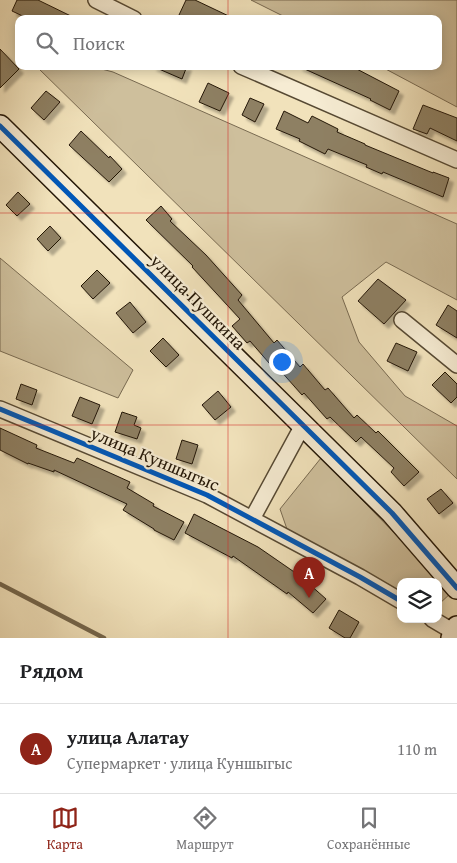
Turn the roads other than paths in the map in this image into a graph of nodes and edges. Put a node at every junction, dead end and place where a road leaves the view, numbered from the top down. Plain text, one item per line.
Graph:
1 (96, 0) edge
2 (126, 15) edge
3 (250, 70) edge
4 (0, 126) edge
5 (457, 160) edge
6 (402, 320) dead end
7 (457, 365) edge
8 (0, 410) edge
9 (303, 425) junction
10 (252, 519) junction
11 (457, 588) edge
12 (397, 599) edge
13 (439, 623) edge
14 (454, 632) edge

1 - 2 street
3 - 5 street
4 - 9 street, улица Пушкина
6 - 7 street
8 - 10 street, улица Куншыгыс
9 - 10 street
9 - 11 street, улица Пушкина
10 - 12 street, улица Куншыгыс
13 - 14 street

